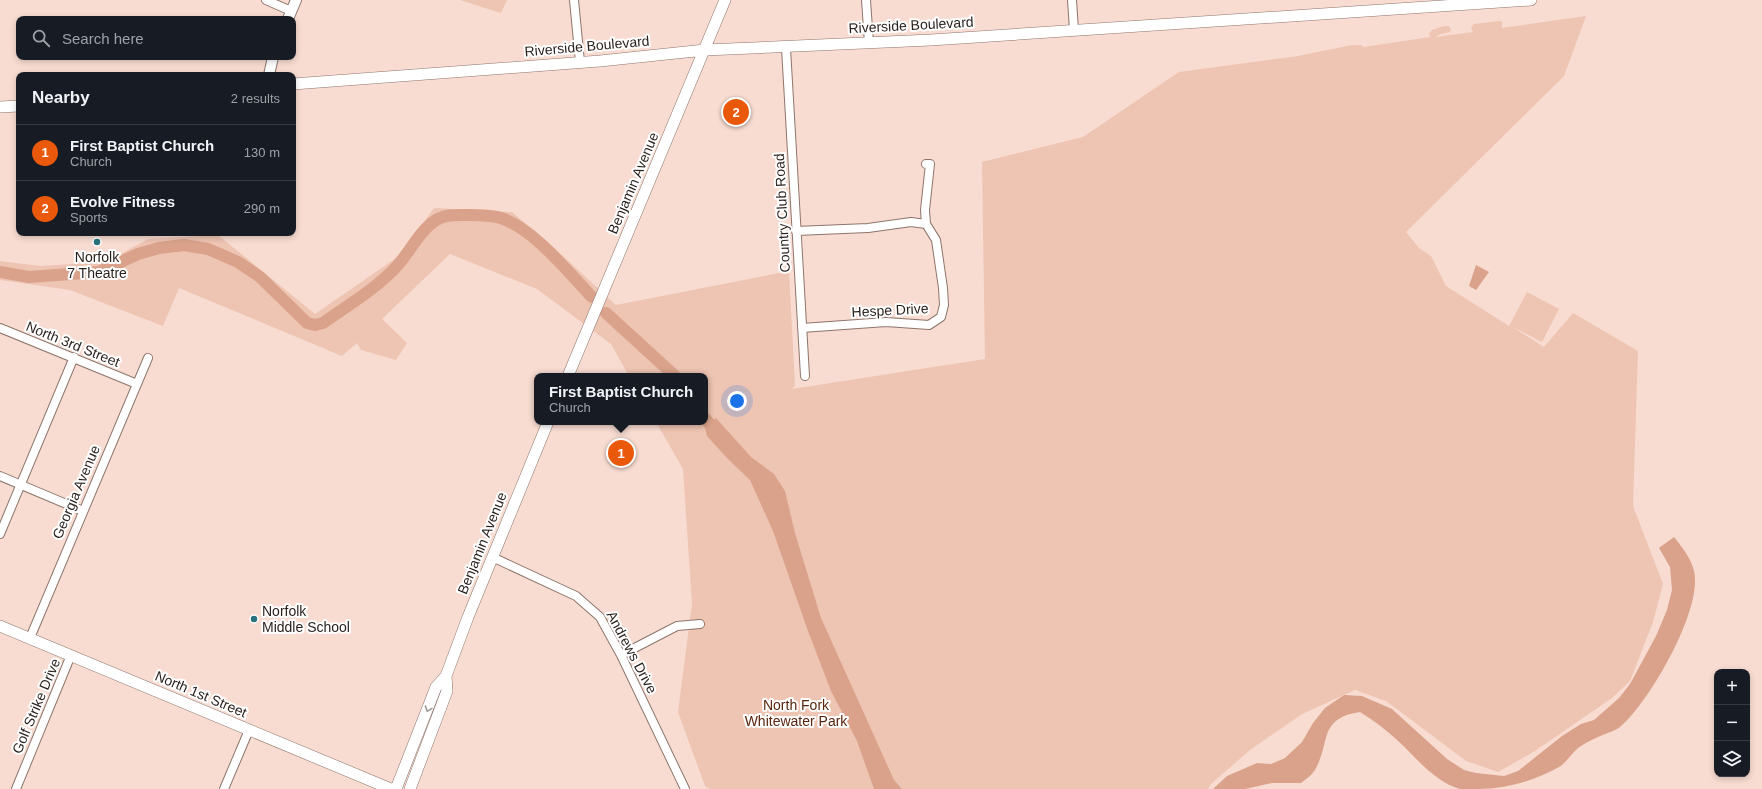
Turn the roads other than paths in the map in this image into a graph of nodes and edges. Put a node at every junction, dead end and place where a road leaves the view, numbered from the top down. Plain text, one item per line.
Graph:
1 (266, 0) edge
2 (296, 0) edge
3 (574, 0) edge
4 (725, 0) edge
5 (866, 0) edge
6 (1072, 0) edge
7 (1531, 0) edge
8 (290, 15) edge
9 (1074, 30) junction
10 (869, 43) junction
11 (786, 48) junction
12 (705, 50) junction
13 (272, 60) edge
14 (580, 62) junction
15 (270, 72) edge
16 (296, 84) edge
17 (16, 106) edge
18 (0, 107) edge
19 (926, 164) dead end
20 (926, 224) junction
21 (796, 231) junction
22 (0, 328) edge
23 (802, 328) junction
24 (74, 357) junction
25 (148, 358) dead end
26 (569, 373) edge
27 (806, 376) dead end
28 (137, 384) junction
29 (547, 425) edge
30 (0, 476) edge
31 (21, 484) junction
32 (83, 511) junction
33 (0, 534) edge
34 (492, 557) junction
35 (700, 624) dead end
36 (0, 626) edge
37 (30, 638) junction
38 (71, 655) junction
39 (621, 655) junction
40 (446, 676) junction
41 (249, 730) junction
42 (16, 789) edge
43 (224, 789) edge
44 (391, 789) edge
45 (396, 789) edge
46 (410, 789) edge
47 (685, 789) edge

1 - 8 street
2 - 8 street
3 - 14 street
4 - 12 main road, Benjamin Avenue
5 - 10 street
6 - 9 street
7 - 9 main road, Riverside Boulevard
9 - 10 main road, Riverside Boulevard
10 - 11 main road, Riverside Boulevard
11 - 12 main road, Riverside Boulevard
11 - 21 street, Country Club Road
12 - 14 main road, Riverside Boulevard
12 - 26 main road, Benjamin Avenue
13 - 15 street
14 - 16 main road, Riverside Boulevard
17 - 18 main road
19 - 20 street
20 - 21 street
20 - 23 street, Hespe Drive
21 - 23 street, Country Club Road
22 - 24 street, North 3rd Street
23 - 27 street, Country Club Road
24 - 28 street, North 3rd Street
24 - 31 street
25 - 28 street, Georgia Avenue
28 - 32 street, Georgia Avenue
29 - 34 main road, Benjamin Avenue
30 - 31 street
31 - 32 street
31 - 33 street
32 - 37 street, Georgia Avenue
34 - 39 street, Andrews Drive
34 - 40 main road, Benjamin Avenue
35 - 39 street
36 - 37 main road, North 1st Street
37 - 38 main road, North 1st Street
38 - 41 main road, North 1st Street
38 - 42 street, Golf Strike Drive
39 - 47 street, Andrews Drive
40 -> 45 main road, Benjamin Avenue
40 - 46 main road, Benjamin Avenue
41 - 43 street
41 - 44 main road, North 1st Street

